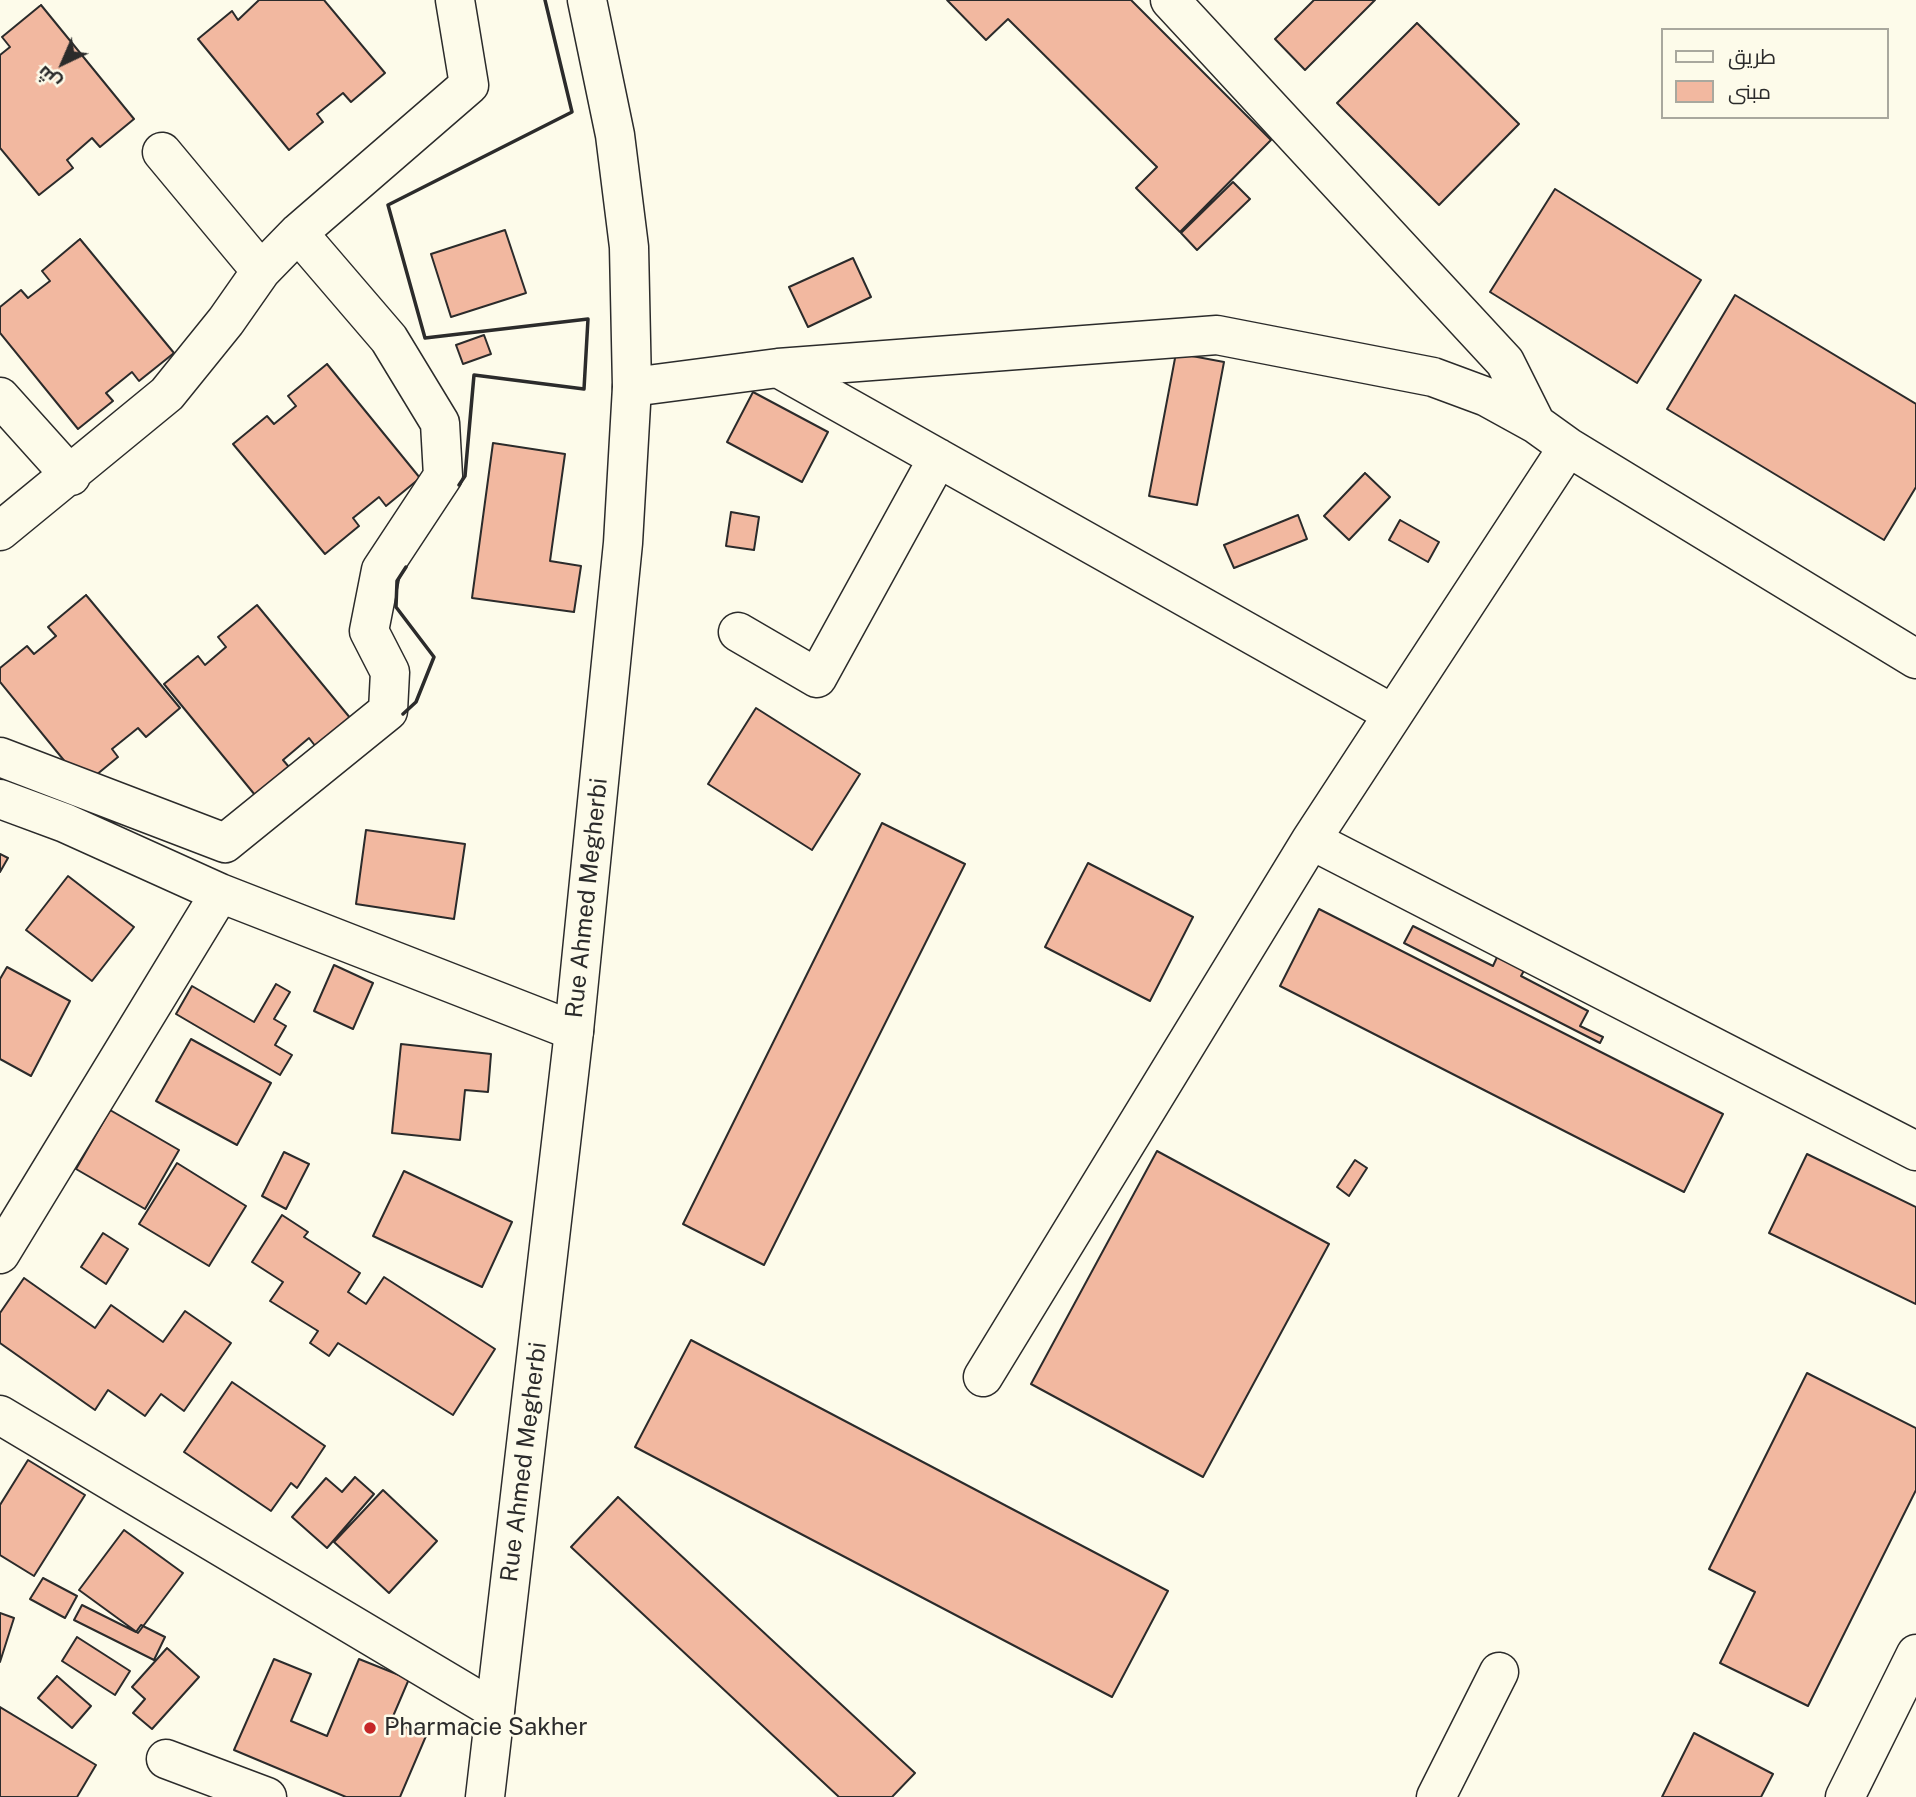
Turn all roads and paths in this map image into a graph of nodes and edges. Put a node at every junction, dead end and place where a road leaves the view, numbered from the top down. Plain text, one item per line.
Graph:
1 (455, 0) edge
2 (587, 0) edge
3 (1170, 0) edge
4 (162, 152) dead end
5 (298, 233) junction
6 (261, 271) junction
7 (778, 368) junction
8 (632, 387) junction
9 (0, 397) edge
10 (1536, 424) junction
11 (1568, 447) junction
12 (939, 457) junction
13 (71, 476) junction
14 (0, 531) edge
15 (738, 632) dead end
16 (1916, 659) edge
17 (1393, 714) junction
18 (0, 757) edge
19 (0, 799) edge
20 (1311, 840) junction
21 (220, 893) junction
22 (574, 1031) junction
23 (1916, 1151) edge
24 (0, 1254) edge
25 (983, 1377) dead end
26 (0, 1415) edge
27 (1916, 1654) edge
28 (1499, 1672) dead end
29 (495, 1710) junction
30 (166, 1759) dead end
31 (1858, 1793) edge
32 (267, 1797) edge
33 (485, 1797) edge
34 (1436, 1797) edge

1 - 5 street
2 - 8 street, Rue Ahmed Megherbi
3 - 10 street
4 - 6 street
5 - 6 street
5 - 18 street
6 - 13 street
7 - 8 street
7 - 10 street
7 - 12 street
8 - 22 street, Rue Ahmed Megherbi
9 - 13 street
10 - 11 street
11 - 16 street
11 - 17 street
12 - 15 street
12 - 17 street
13 - 14 street
17 - 20 street
19 - 21 street
20 - 23 street
20 - 25 street
21 - 22 street
21 - 24 street
22 - 29 street, Rue Ahmed Megherbi
26 - 29 street
27 - 31 street
28 - 34 street
29 - 33 street, Rue Ahmed Megherbi
30 - 32 street

